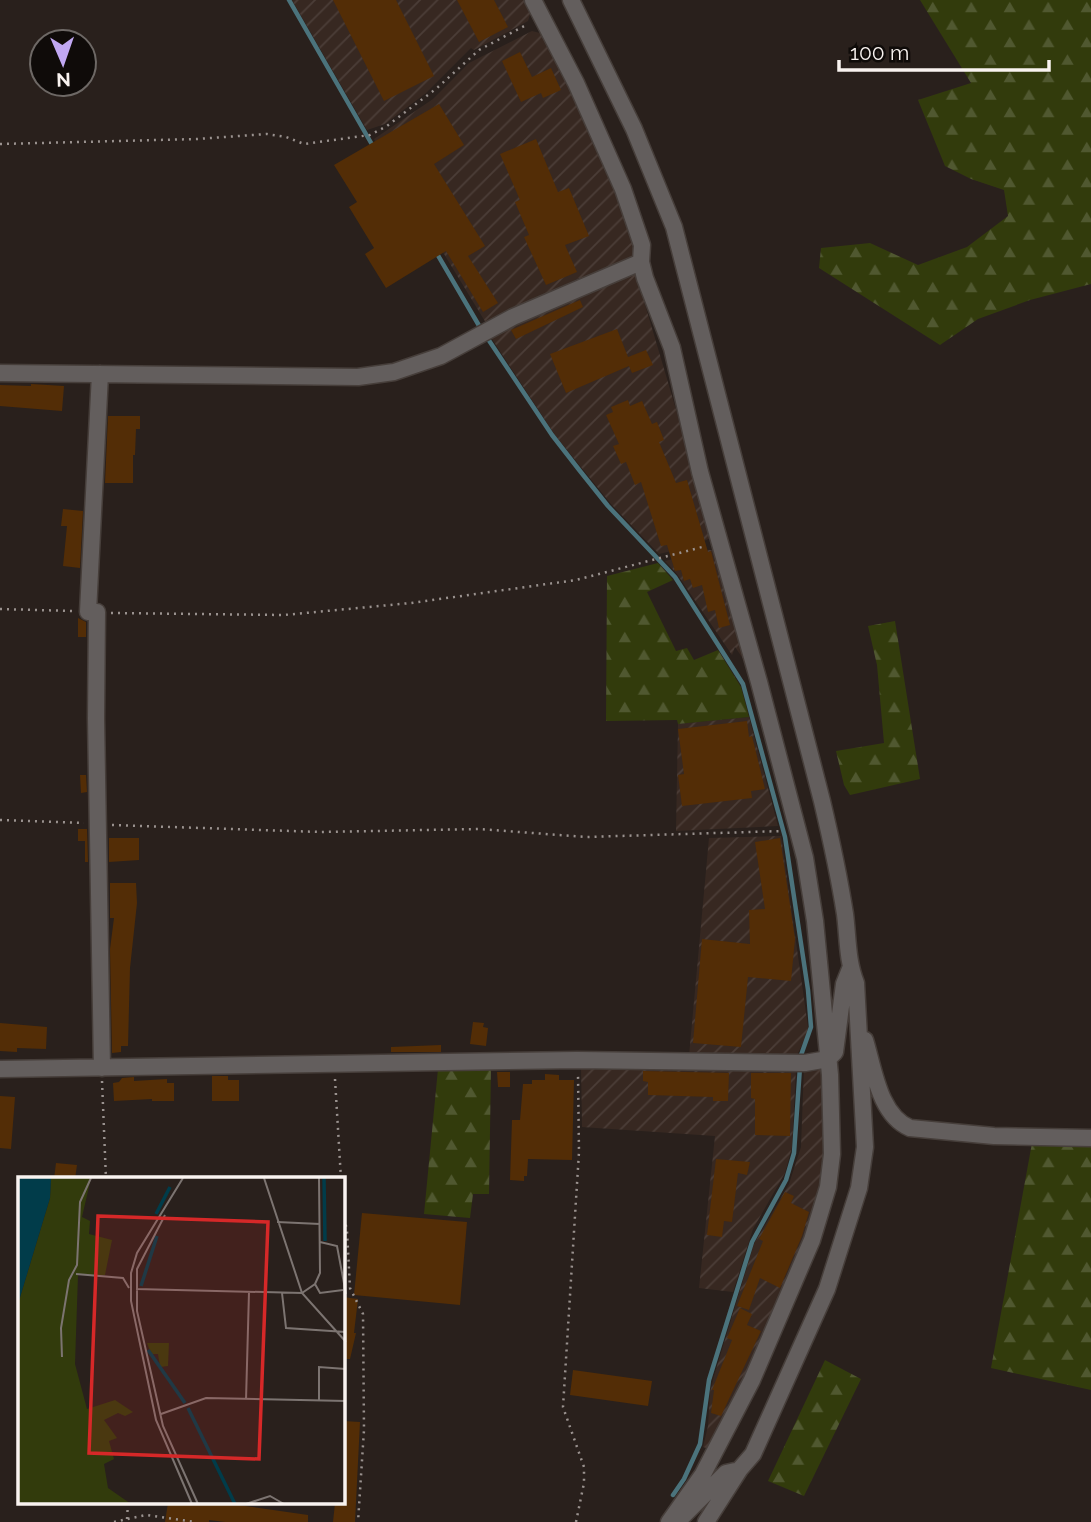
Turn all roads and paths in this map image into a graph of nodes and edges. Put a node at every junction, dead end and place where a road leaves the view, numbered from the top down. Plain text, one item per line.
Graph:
1 (533, 0) edge
2 (572, 0) edge
3 (541, 17) junction
4 (0, 144) edge
5 (641, 262) junction
6 (0, 373) edge
7 (100, 374) junction
8 (721, 542) junction
9 (0, 609) edge
10 (92, 612) junction
11 (0, 820) edge
12 (99, 824) junction
13 (779, 832) dead end
14 (850, 969) junction
15 (857, 1025) junction
16 (828, 1059) junction
17 (578, 1060) junction
18 (334, 1065) junction
19 (102, 1068) junction
20 (0, 1069) edge
21 (1091, 1138) edge
22 (106, 1177) edge
23 (341, 1177) edge
24 (345, 1221) edge
25 (740, 1469) junction
26 (127, 1521) edge
27 (114, 1522) edge
28 (195, 1522) edge
29 (358, 1522) edge
30 (576, 1522) edge
31 (669, 1522) edge
32 (677, 1522) edge
33 (706, 1522) edge

1 - 3 street
2 - 14 street
3 - 4 path
3 - 5 street
5 - 7 street
5 - 8 street
6 - 7 street
7 - 10 street
8 - 10 path
8 - 16 street
9 - 10 path
10 - 12 street
11 - 12 path
12 - 13 path
12 - 19 street
14 - 15 street
14 - 16 street
15 - 21 street
15 - 25 street
16 - 17 street
16 - 31 street
17 - 18 street
17 - 30 path
18 - 19 street
18 - 23 path
19 - 20 street
19 - 22 path
24 - 29 path
25 - 32 street
25 - 33 street
26 - 27 path
26 - 28 path

